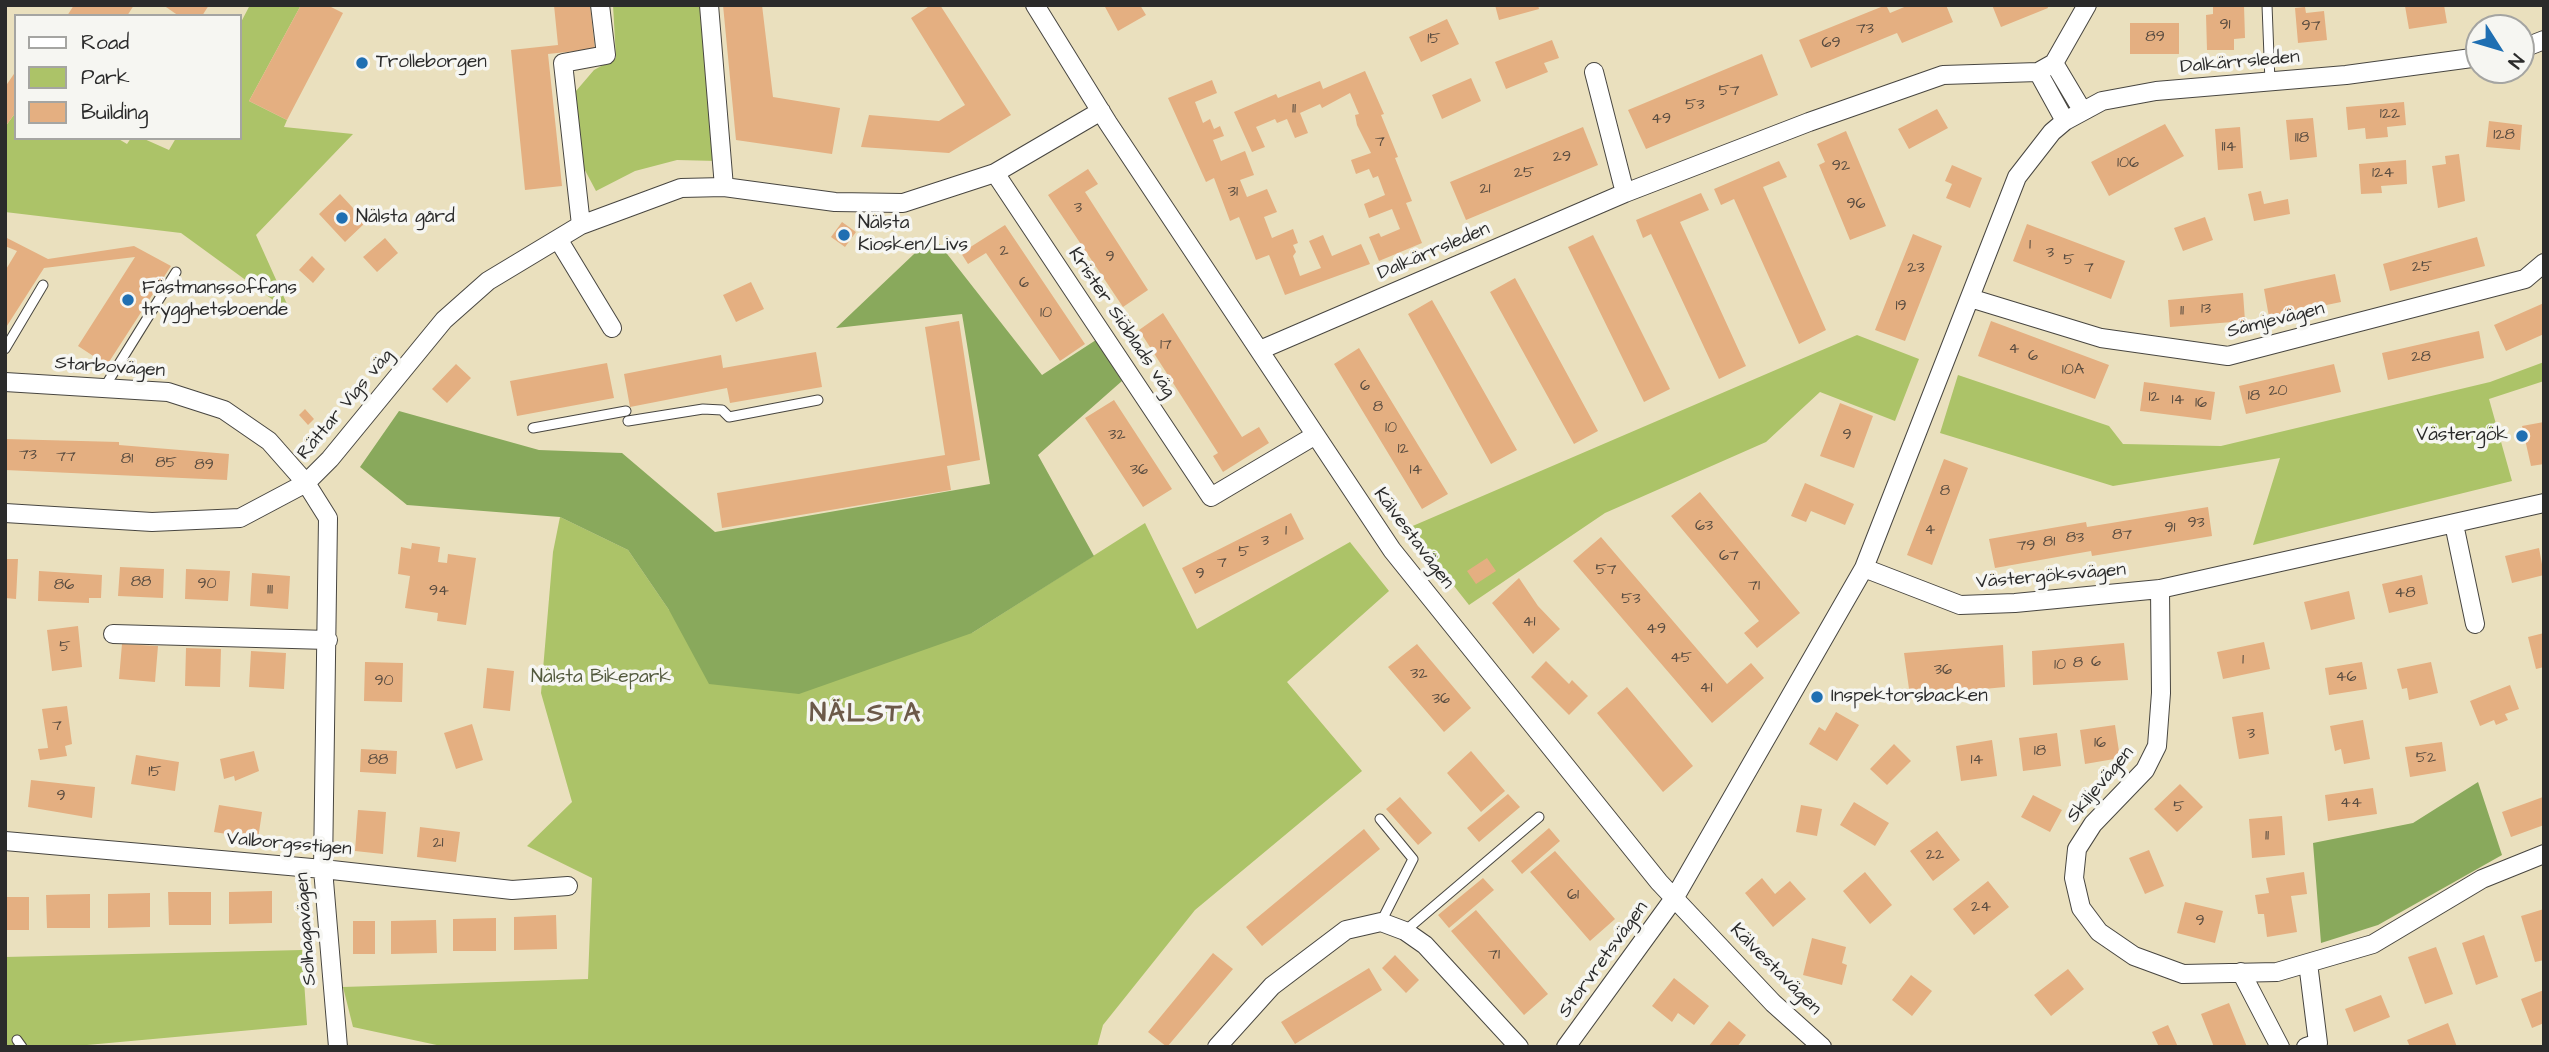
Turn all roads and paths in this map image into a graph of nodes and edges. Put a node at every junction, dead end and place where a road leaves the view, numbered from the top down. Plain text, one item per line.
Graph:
1 (600, 5) edge
2 (709, 5) edge
3 (1035, 5) edge
4 (2087, 5) edge
5 (2267, 5) edge
6 (2465, 59) edge
7 (2054, 63) junction
8 (1594, 72) dead end
9 (2038, 72) junction
10 (2270, 82) junction
11 (2082, 110) junction
12 (1101, 111) junction
13 (2066, 121) junction
14 (995, 173) junction
15 (724, 187) junction
16 (1625, 193) junction
17 (581, 225) junction
18 (558, 239) junction
19 (2544, 263) edge
20 (176, 272) dead end
21 (43, 285) dead end
22 (1970, 298) junction
23 (612, 328) dead end
24 (5, 349) edge
25 (1260, 350) junction
26 (5, 383) edge
27 (104, 388) junction
28 (818, 400) dead end
29 (533, 428) dead end
30 (1314, 436) junction
31 (306, 483) junction
32 (2544, 503) edge
33 (5, 513) edge
34 (2454, 524) junction
35 (1864, 568) junction
36 (2160, 589) junction
37 (2475, 624) dead end
38 (113, 634) dead end
39 (328, 640) junction
40 (1539, 817) dead end
41 (1380, 819) dead end
42 (5, 841) edge
43 (2544, 854) edge
44 (323, 869) junction
45 (568, 886) dead end
46 (1675, 897) junction
47 (1381, 922) junction
48 (1405, 931) junction
49 (2308, 963) junction
50 (2241, 972) junction
51 (338, 1047) edge
52 (1217, 1047) edge
53 (1519, 1047) edge
54 (1566, 1047) edge
55 (1822, 1047) edge
56 (2280, 1047) edge
57 (2305, 1047) edge

1 - 17 street
2 - 15 street
3 - 12 street, Kälvestavägen
4 - 7 street
5 - 10 lane
6 - 10 street, Dalkärrsleden
7 - 9 street, Dalkärrsleden
7 - 11 street
8 - 16 street
9 - 13 street
9 - 16 street, Dalkärrsleden
10 - 11 street, Dalkärrsleden
11 - 13 street, Dalkärrsleden
12 - 14 street, Rättar Vigs väg
12 - 25 street, Kälvestavägen
13 - 22 street
14 - 15 street, Rättar Vigs väg
14 - 30 street, Krister Siöblads väg
15 - 17 street, Rättar Vigs väg
16 - 25 street, Dalkärrsleden
17 - 18 street, Rättar Vigs väg
18 - 23 street
18 - 31 street, Rättar Vigs väg
19 - 22 street, Sämjevägen
20 - 27 lane
21 - 24 lane
22 - 35 street
25 - 30 street, Kälvestavägen
26 - 27 street, Starbovägen
27 - 31 street, Starbovägen
28 - 29 lane
30 - 46 street, Kälvestavägen
31 - 33 street, Rättar Vigs väg
31 - 39 street, Solhagavägen
32 - 34 street, Västergöksvägen
34 - 36 street, Västergöksvägen
34 - 37 street
35 - 36 street, Västergöksvägen
35 - 46 street
36 - 50 street, Skiljevägen
38 - 39 street
39 - 44 street, Solhagavägen
40 - 48 lane
41 - 47 lane
42 - 44 street, Valborgsstigen
43 - 49 street, Skiljevägen
44 - 45 street, Valborgsstigen
44 - 51 street, Solhagavägen
46 - 54 street, Storvretsvägen
46 - 55 street, Kälvestavägen
47 - 48 street
47 - 52 street
48 - 53 street
49 - 50 street, Skiljevägen
49 - 57 street
50 - 56 street

